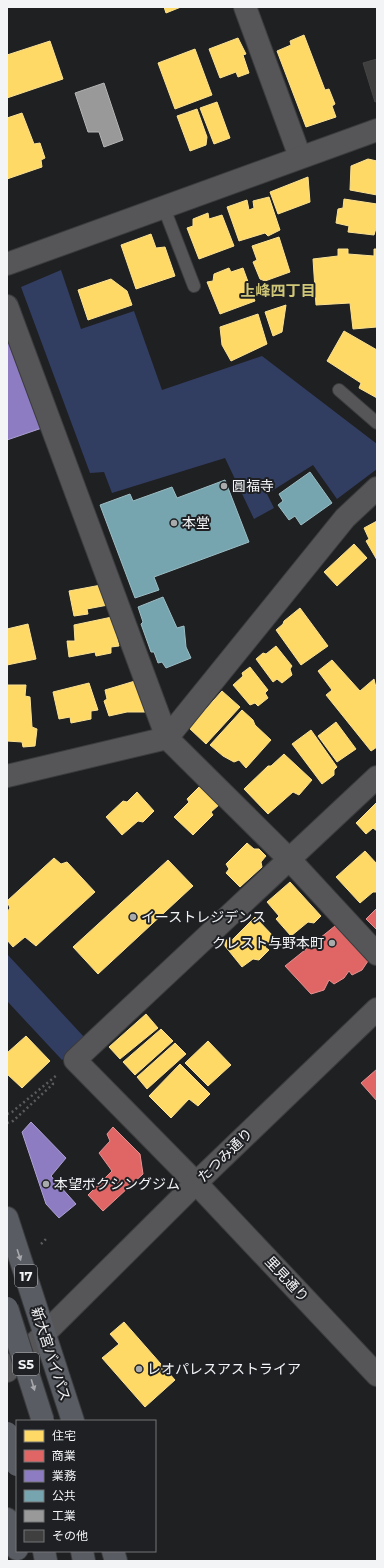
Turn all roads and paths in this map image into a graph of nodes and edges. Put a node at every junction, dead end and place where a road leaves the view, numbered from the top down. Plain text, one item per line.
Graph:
1 (245, 7) edge
2 (377, 130) edge
3 (300, 157) junction
4 (164, 208) junction
5 (7, 264) edge
6 (194, 286) dead end
7 (7, 306) edge
8 (339, 390) dead end
9 (377, 423) edge
10 (377, 488) edge
11 (167, 738) junction
12 (7, 776) edge
13 (377, 777) edge
14 (290, 860) junction
15 (377, 954) edge
16 (377, 1009) edge
17 (75, 1060) junction
18 (50, 1080) junction
19 (7, 1114) edge
20 (7, 1123) edge
21 (196, 1183) junction
22 (7, 1218) edge
23 (7, 1308) edge
24 (44, 1335) junction
25 (7, 1372) edge
26 (377, 1375) edge
27 (43, 1420) edge
28 (73, 1420) edge
29 (7, 1433) edge
30 (16, 1462) edge
31 (7, 1518) edge
32 (16, 1547) edge

1 - 3 street
2 - 3 street
3 - 4 street
4 - 5 street
4 - 6 lane
7 - 11 street
8 - 9 lane
10 - 11 street
11 - 12 street
11 - 14 street
13 - 14 street
14 - 15 street
14 - 17 street
16 - 21 street, たつみ通り
17 - 18 path
17 - 21 street, 里見通り
18 - 19 path
18 - 20 path
21 - 24 street, たつみ通り
21 - 26 street, 里見通り
22 -> 24 highway, 新大宮バイパス / 17
23 -> 27 highway, S5, bridge
24 - 25 street, たつみ通り
24 - 28 highway, 新大宮バイパス / 17
29 - 30 highway, bridge
31 - 32 highway

